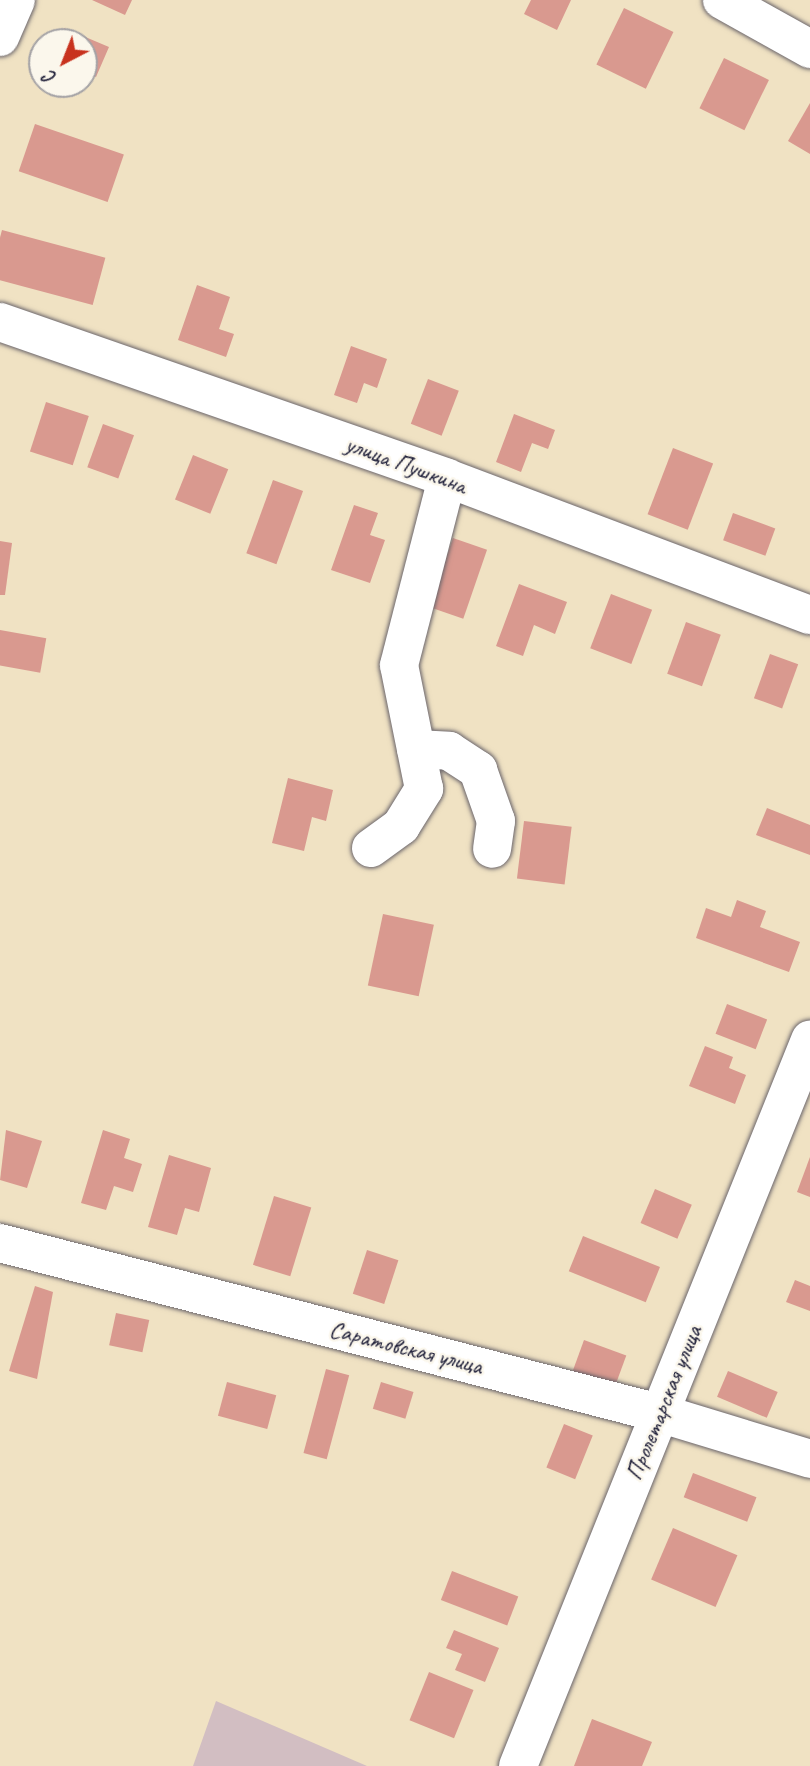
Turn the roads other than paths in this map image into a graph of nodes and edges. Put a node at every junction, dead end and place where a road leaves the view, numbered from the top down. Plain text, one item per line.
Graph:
1 (16, 0) edge
2 (722, 0) edge
3 (0, 37) edge
4 (810, 49) edge
5 (0, 322) edge
6 (447, 478) junction
7 (810, 615) edge
8 (416, 749) junction
9 (371, 848) dead end
10 (492, 849) dead end
11 (810, 1040) edge
12 (0, 1243) edge
13 (659, 1413) junction
14 (810, 1459) edge
15 (518, 1766) edge

1 - 3 street
2 - 4 street
5 - 6 street, улица Пушкина
6 - 7 street, улица Пушкина
6 - 8 street
8 - 9 street
8 - 10 street
11 - 13 street, Пролетарская улица
12 - 13 street, Саратовская улица
13 - 14 street, Саратовская улица
13 - 15 street, Пролетарская улица

